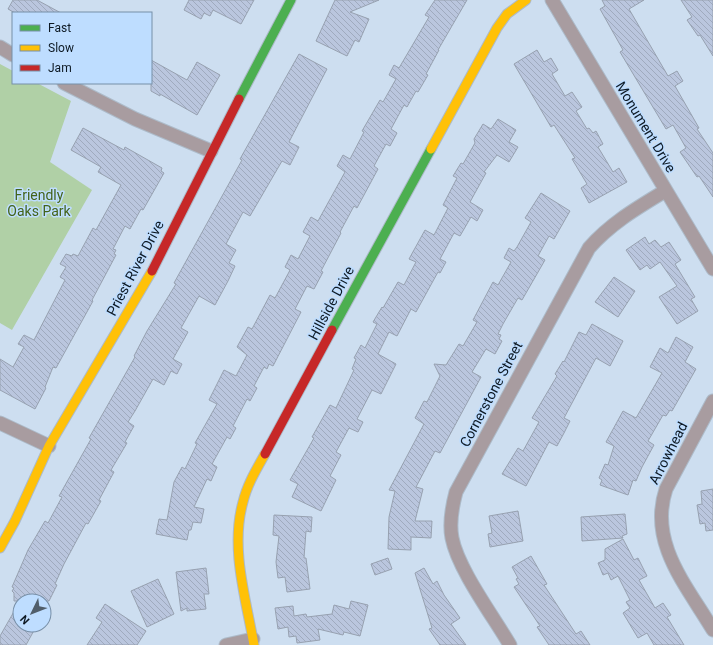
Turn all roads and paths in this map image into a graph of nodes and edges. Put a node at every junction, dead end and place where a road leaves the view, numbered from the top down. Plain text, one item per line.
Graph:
1 (291, 0) edge
2 (526, 0) edge
3 (552, 0) edge
4 (0, 47) edge
5 (12, 54) edge
6 (66, 84) edge
7 (211, 151) junction
8 (665, 191) junction
9 (713, 269) edge
10 (713, 401) edge
11 (0, 423) edge
12 (49, 446) junction
13 (0, 548) edge
14 (713, 630) edge
15 (253, 642) edge
16 (226, 645) edge
17 (510, 645) edge

1 - 7 street, Priest River Drive
2 - 15 street, Hillside Drive
3 - 8 street, Monument Drive
4 - 5 street
6 - 7 street
7 - 12 street, Priest River Drive
8 - 9 street, Monument Drive
8 - 17 street, Cornerstone Street
10 - 14 street, Arrowhead
11 - 12 street
12 - 13 street, Priest River Drive
15 - 16 street

